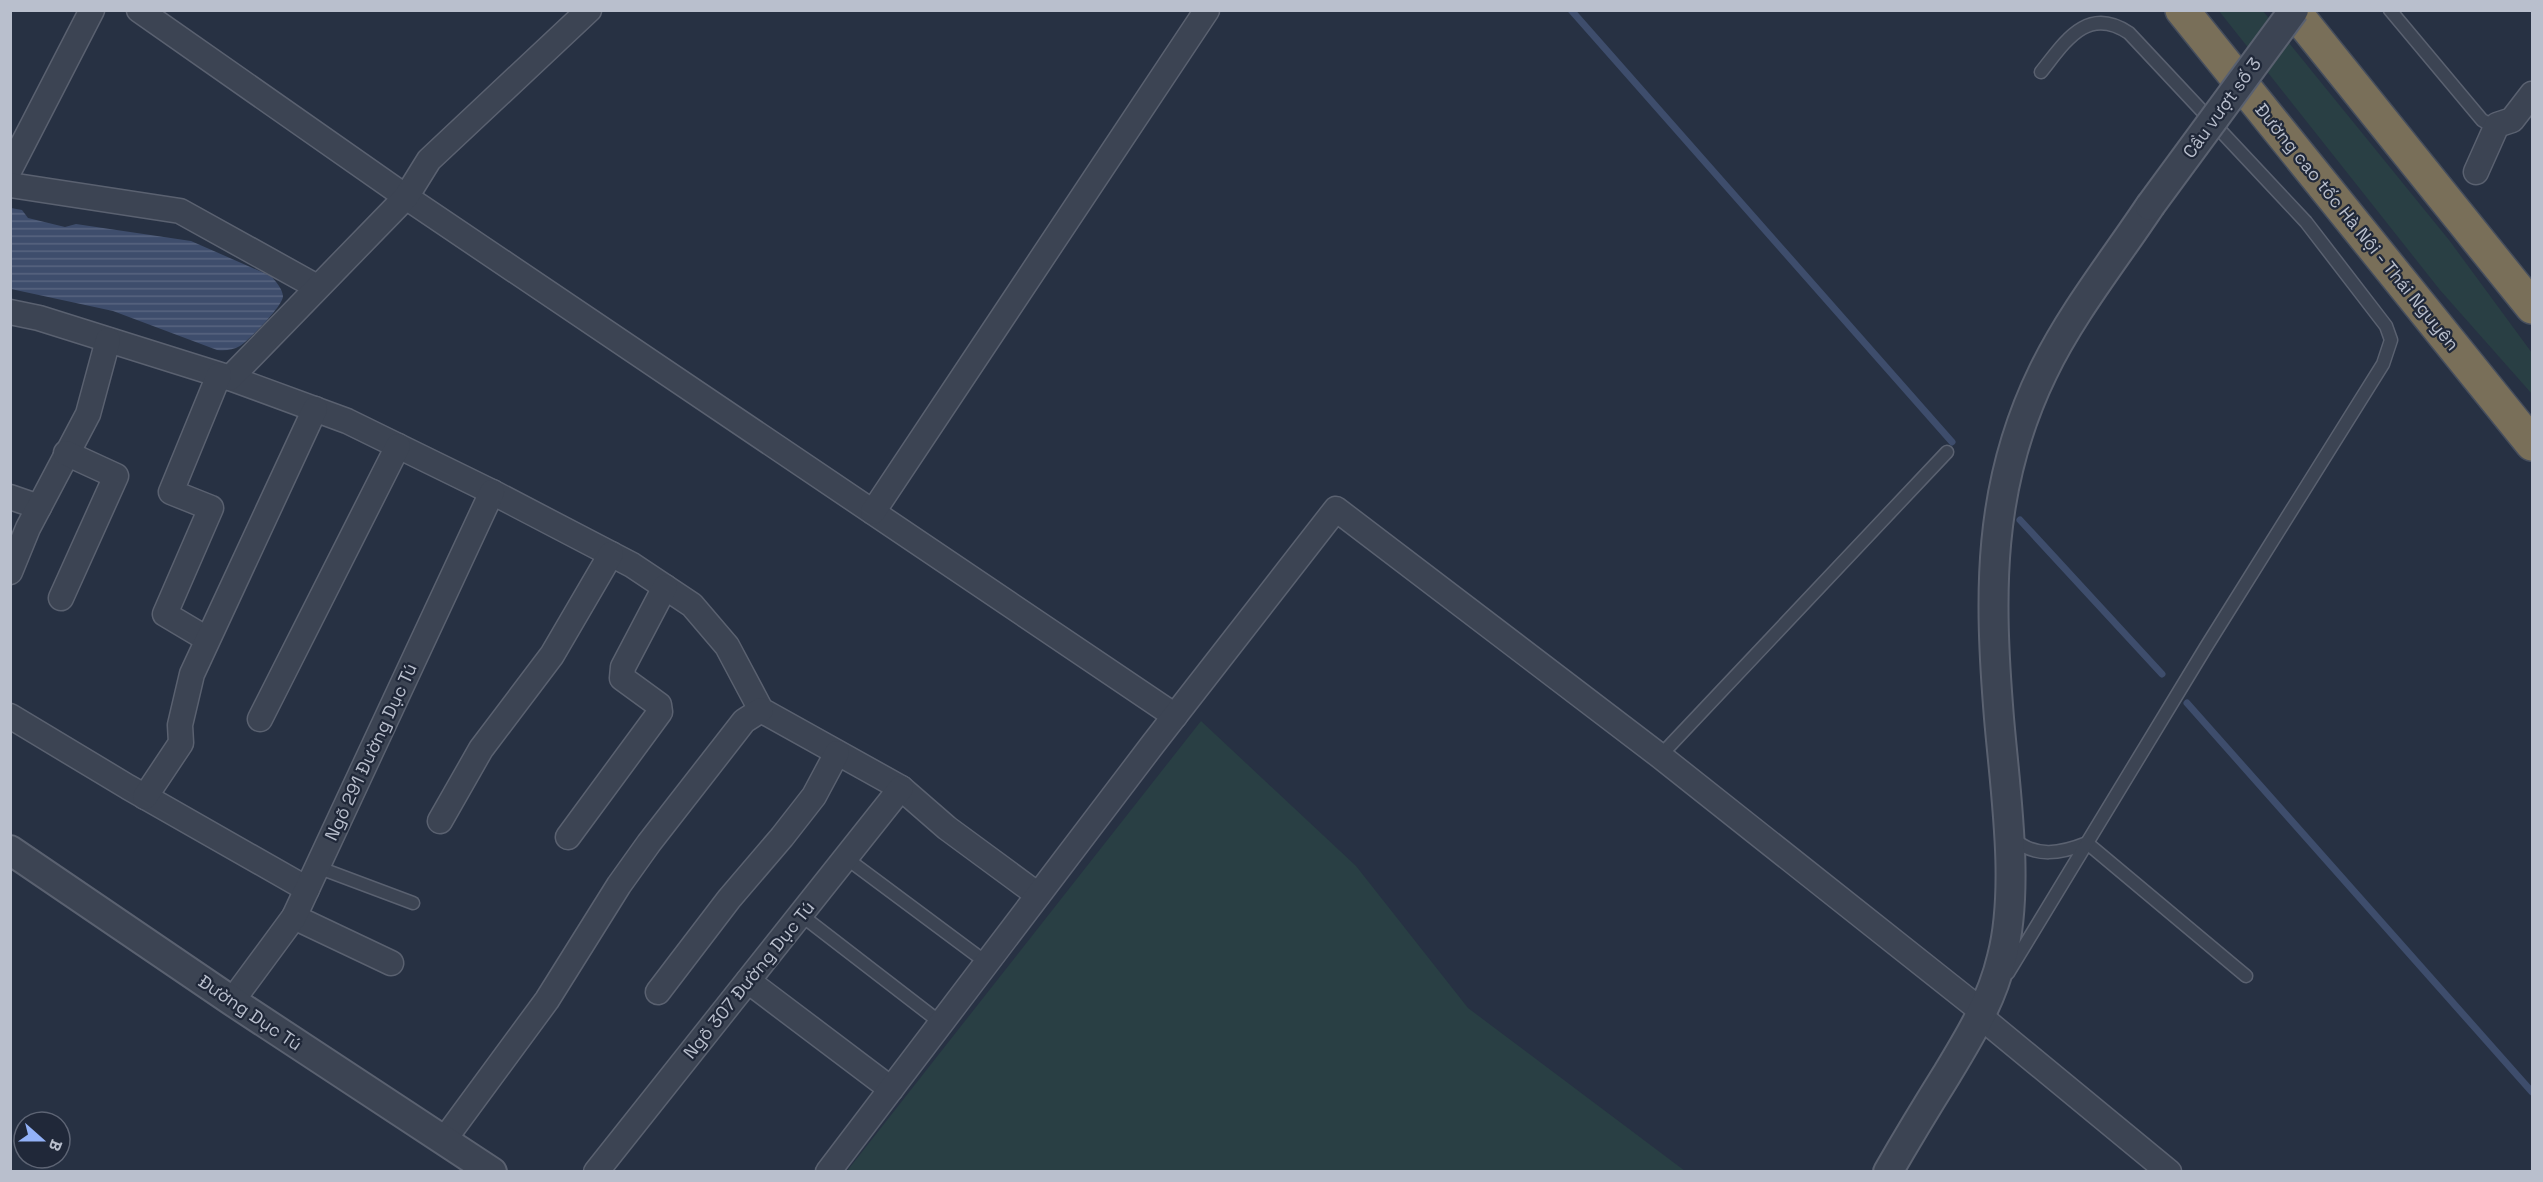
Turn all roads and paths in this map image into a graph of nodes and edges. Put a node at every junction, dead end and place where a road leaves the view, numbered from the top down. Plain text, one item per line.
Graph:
1 (92, 10) edge
2 (139, 10) edge
3 (589, 10) edge
4 (1207, 10) edge
5 (2182, 10) edge
6 (2293, 10) edge
7 (2390, 10) edge
8 (2041, 72) dead end
9 (2532, 94) edge
10 (2497, 125) junction
11 (10, 169) edge
12 (2476, 172) dead end
13 (10, 184) edge
14 (406, 197) junction
15 (317, 286) junction
16 (2532, 307) edge
17 (10, 312) edge
18 (108, 340) junction
19 (224, 376) junction
20 (315, 409) junction
21 (2532, 444) edge
22 (398, 446) junction
23 (1947, 452) dead end
24 (66, 453) junction
25 (492, 492) junction
26 (10, 497) edge
27 (39, 507) junction
28 (873, 512) junction
29 (611, 554) junction
30 (10, 572) edge
31 (665, 587) junction
32 (61, 598) dead end
33 (207, 639) junction
34 (761, 710) junction
35 (10, 716) edge
36 (1175, 716) junction
37 (260, 719) dead end
38 (837, 753) junction
39 (1660, 756) junction
40 (901, 788) junction
41 (145, 797) junction
42 (440, 821) dead end
43 (2008, 833) junction
44 (568, 837) dead end
45 (2087, 843) junction
46 (10, 850) edge
47 (846, 858) junction
48 (317, 867) junction
49 (307, 889) junction
50 (1038, 896) junction
51 (413, 903) dead end
52 (801, 915) junction
53 (294, 917) junction
54 (390, 963) dead end
55 (987, 963) junction
56 (2246, 976) dead end
57 (748, 981) junction
58 (658, 992) dead end
59 (232, 1001) junction
60 (1982, 1015) junction
61 (941, 1023) junction
62 (891, 1089) junction
63 (444, 1140) junction
64 (492, 1172) edge
65 (596, 1172) edge
66 (828, 1172) edge
67 (1888, 1172) edge
68 (2169, 1172) edge

1 - 11 street
2 - 14 street
3 - 14 street
4 - 28 street
5 - 21 highway, Đường cao tốc Hà Nội - Thái Nguyên
6 - 16 highway
6 - 43 street, Cầu vượt số 3, bridge
7 - 10 lane
8 - 45 lane
9 - 10 street
10 - 12 street
13 - 15 street
14 - 15 street
14 - 28 street
15 - 19 street
17 - 18 street
18 - 19 street
18 - 24 street
19 - 20 street
19 - 33 street
20 - 22 street
20 - 33 street
22 - 25 street
22 - 37 street
23 - 39 lane
24 - 27 street
24 - 32 street
25 - 29 street
25 - 48 street, Ngõ 291 Đường Dục Tú
26 - 27 street
27 - 30 street
28 - 36 street
29 - 31 street
29 - 42 street
31 - 34 street
31 - 44 street
33 - 41 street
34 - 38 street
34 - 63 street
35 - 41 street
36 - 39 street
36 - 50 street
38 - 40 street
38 - 58 street
39 - 60 street
40 - 47 street, Ngõ 307 Đường Dục Tú
40 - 50 street
41 - 49 street
43 - 45 lane
43 - 60 street, Cầu vượt số 3
45 - 56 lane
45 - 60 lane
46 - 59 street, Đường Dục Tú
47 - 52 street, Ngõ 307 Đường Dục Tú
47 - 55 lane
48 - 49 street, Ngõ 291 Đường Dục Tú
48 - 51 lane
49 - 53 street, Ngõ 291 Đường Dục Tú
50 - 55 street
52 - 57 street, Ngõ 307 Đường Dục Tú
52 - 61 lane
53 - 54 street
53 - 59 street, Ngõ 291 Đường Dục Tú
55 - 61 street
57 - 62 street
57 - 65 street, Ngõ 307 Đường Dục Tú
59 - 63 street, Đường Dục Tú
60 - 67 street, Cầu vượt số 3
60 - 68 street
61 - 62 street
62 - 66 street
63 - 64 street, Đường Dục Tú

